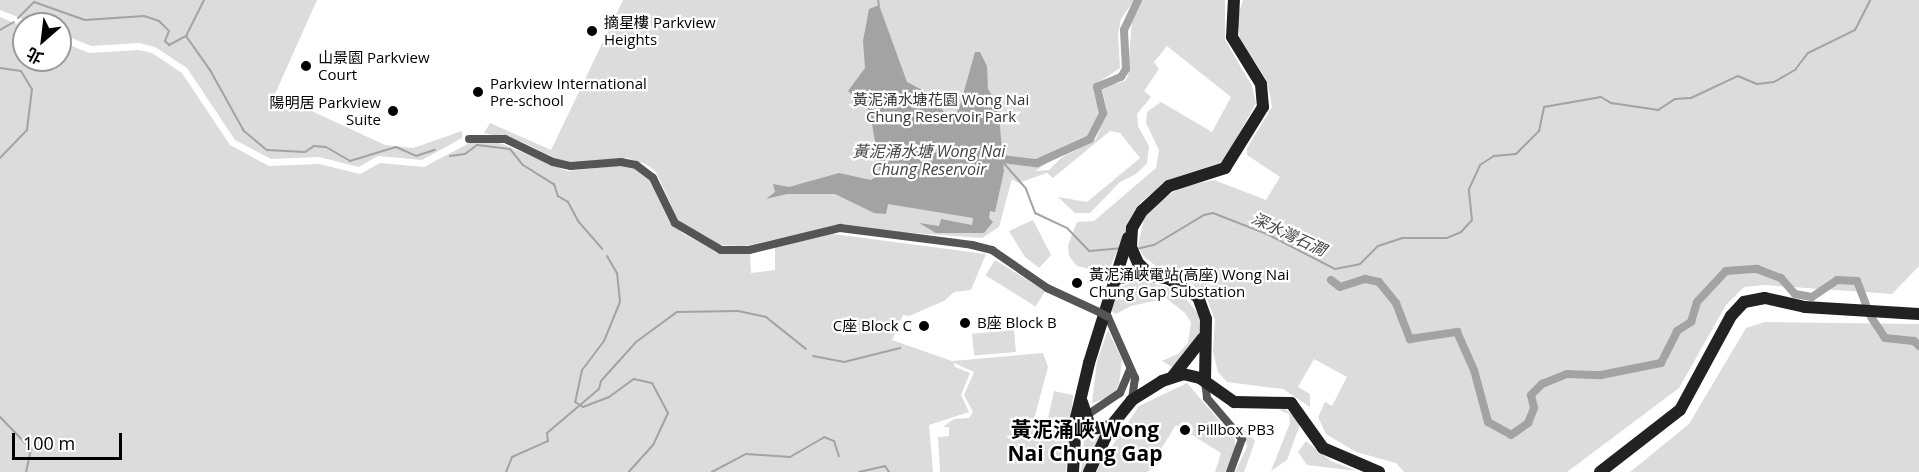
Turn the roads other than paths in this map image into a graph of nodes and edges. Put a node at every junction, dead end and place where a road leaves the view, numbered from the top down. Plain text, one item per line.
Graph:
1 (1234, 0) edge
2 (469, 139) dead end
3 (1128, 249) junction
4 (1151, 276) junction
5 (1117, 279) junction
6 (1919, 314) edge
7 (1204, 336) junction
8 (1130, 369) junction
9 (1187, 369) junction
10 (1204, 381) junction
11 (1082, 400) junction
12 (1132, 400) junction
13 (1085, 418) junction
14 (1111, 426) junction
15 (1077, 430) junction
16 (1073, 472) edge
17 (1089, 472) edge
18 (1230, 472) edge
19 (1379, 472) edge
20 (1600, 472) edge

1 - 3 main road
2 - 8 street, bridge
3 - 4 main road
3 - 5 main road
4 - 5 main road
4 - 7 main road
5 - 11 main road
6 - 20 main road
7 - 9 main road
7 - 10 main road
8 - 12 street
8 - 13 street
9 - 10 main road
9 - 12 main road
10 - 18 street
10 - 19 main road
11 - 13 main road
11 - 15 main road
12 - 14 main road
13 - 14 main road
13 - 15 street
14 - 17 main road
15 - 16 main road

